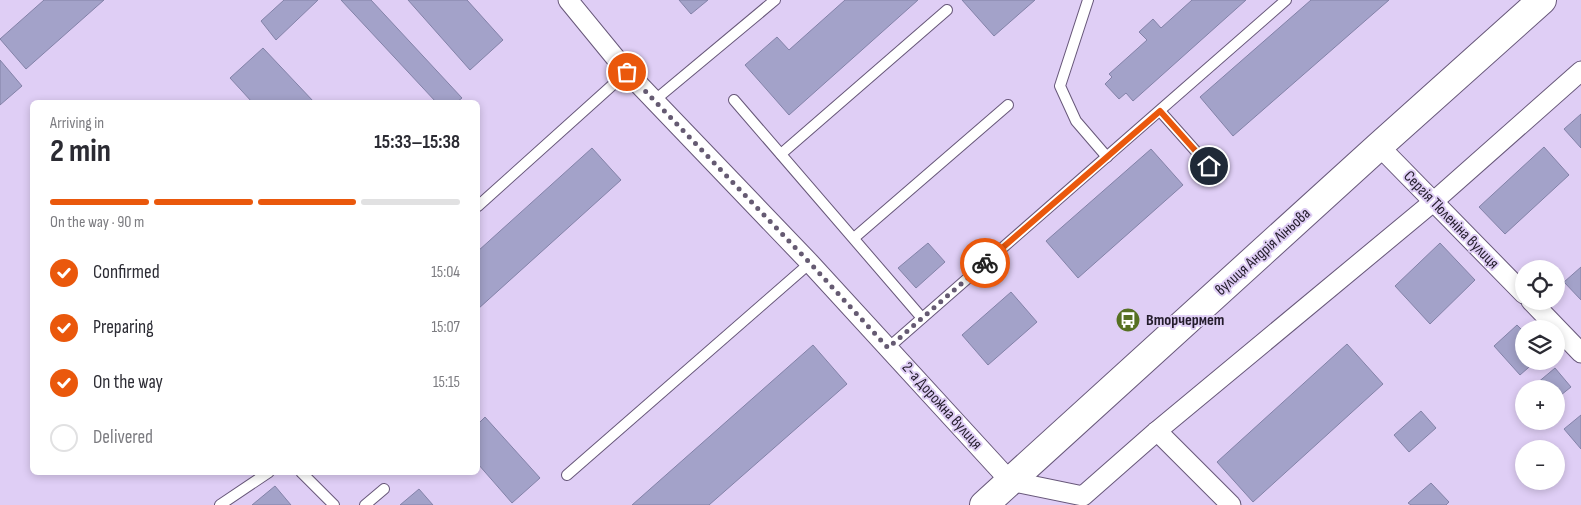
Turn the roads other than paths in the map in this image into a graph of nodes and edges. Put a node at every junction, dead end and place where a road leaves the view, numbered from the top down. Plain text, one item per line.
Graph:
1 (568, 0) edge
2 (775, 0) edge
3 (1088, 0) edge
4 (1286, 0) edge
5 (1542, 0) edge
6 (947, 10) dead end
7 (1581, 71) edge
8 (627, 72) junction
9 (655, 100) junction
10 (734, 100) dead end
11 (1008, 105) dead end
12 (1160, 111) junction
13 (1379, 146) junction
14 (781, 154) junction
15 (1107, 157) junction
16 (1209, 166) dead end
17 (1433, 202) junction
18 (480, 204) edge
19 (854, 238) junction
20 (810, 263) junction
21 (1515, 285) edge
22 (1539, 310) edge
23 (922, 318) junction
24 (888, 348) junction
25 (1581, 353) edge
26 (1157, 431) junction
27 (265, 475) edge
28 (304, 475) edge
29 (567, 475) dead end
30 (1010, 481) junction
31 (384, 490) dead end
32 (1085, 500) edge
33 (220, 505) edge
34 (334, 505) edge
35 (366, 505) edge
36 (984, 505) edge
37 (1231, 505) edge

1 - 8 street, 2-а Дорожна вулиця
2 - 9 lane
3 - 15 lane
4 - 12 lane
5 - 13 main road, вулиця Андрія Ліньова
6 - 14 lane
7 - 17 street
8 - 9 street, 2-а Дорожна вулиця
8 - 18 lane
9 - 20 street, 2-а Дорожна вулиця
10 - 14 lane
11 - 19 lane
12 - 15 lane
12 - 16 lane
13 - 17 street, Сергія Тюленіна вулиця
13 - 30 main road, вулиця Андрія Ліньова
14 - 19 lane
15 - 23 lane
17 - 21 street, Сергія Тюленіна вулиця
17 - 26 street
19 - 23 lane
20 - 24 street, 2-а Дорожна вулиця
20 - 29 lane
22 - 25 street
23 - 24 lane
24 - 30 street, 2-а Дорожна вулиця
26 - 32 street
26 - 37 street
27 - 33 lane
28 - 34 lane
30 - 32 street
30 - 36 main road, вулиця Андрія Ліньова
31 - 35 lane

